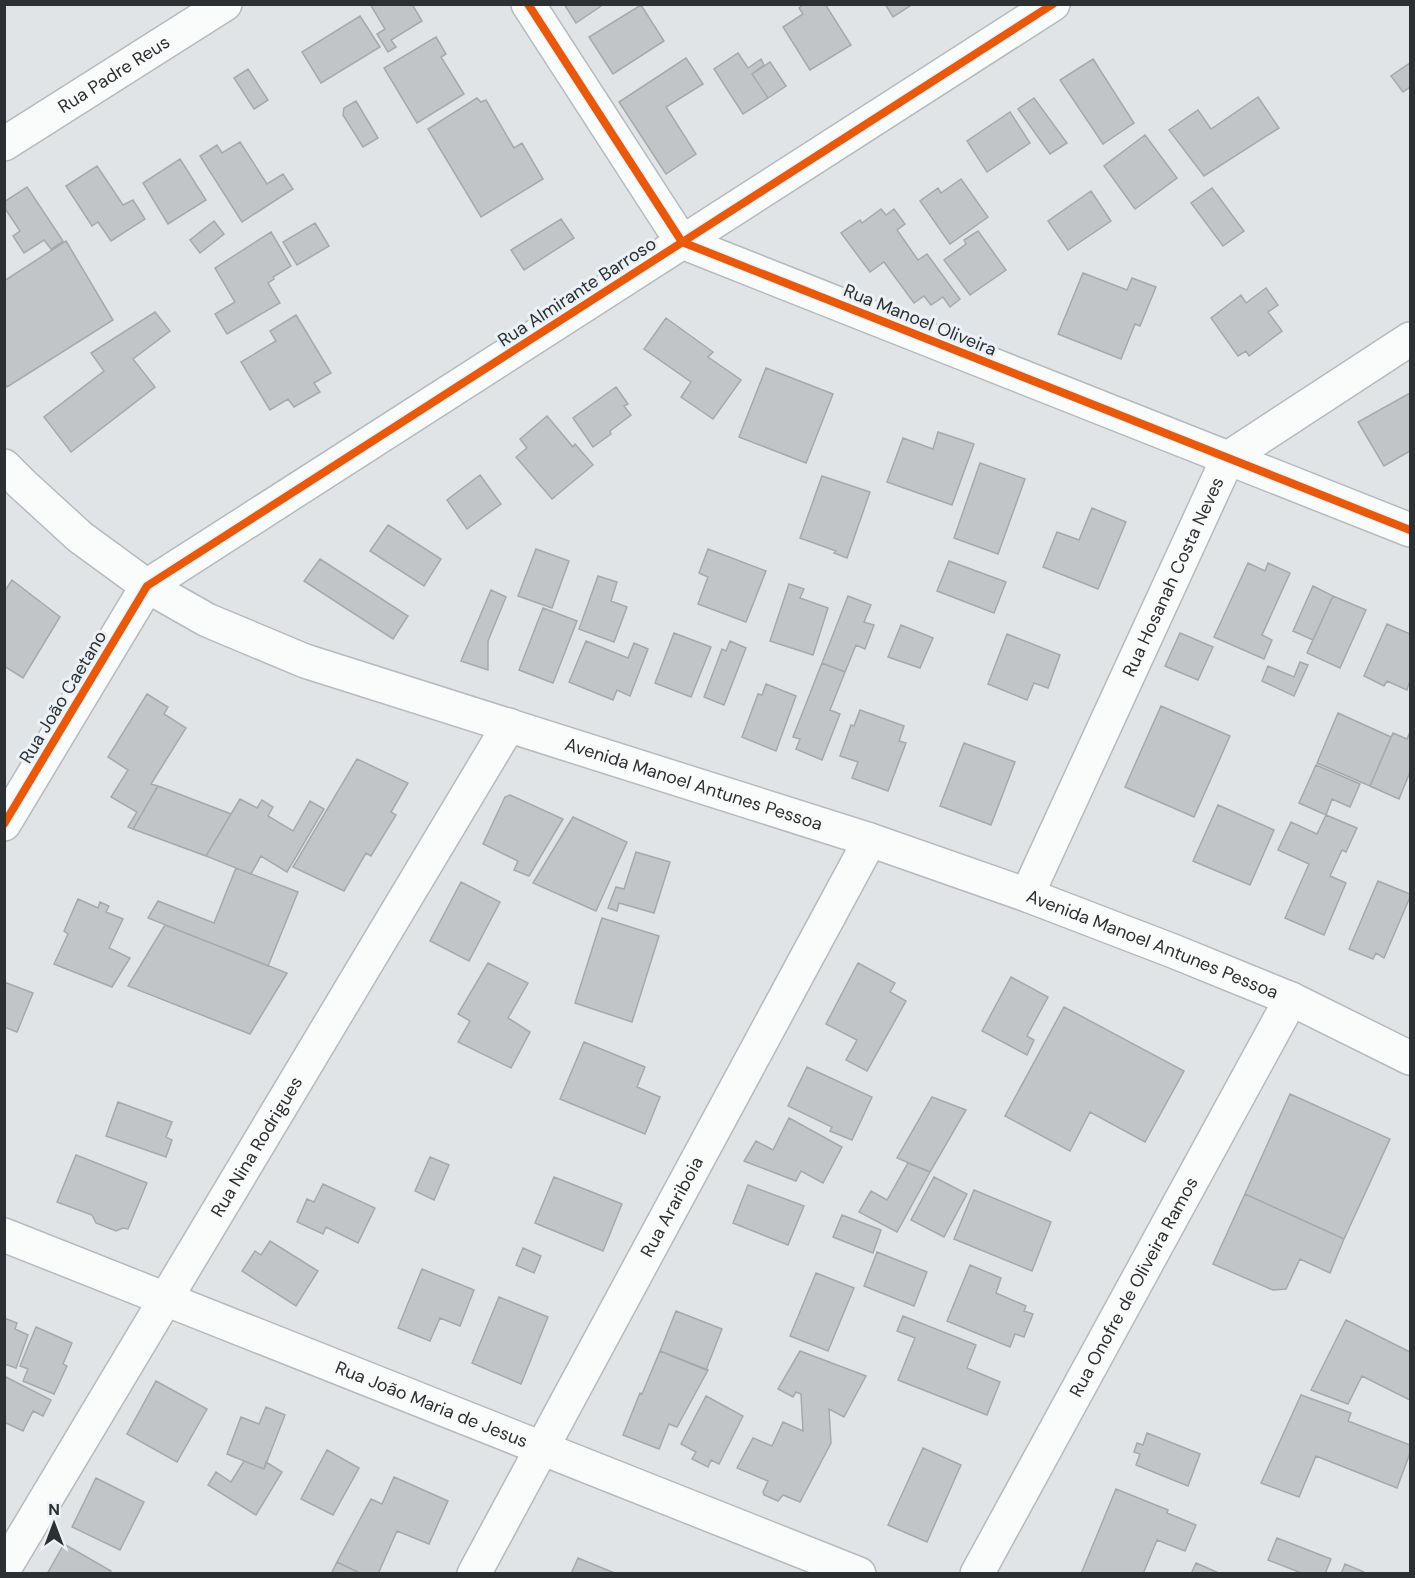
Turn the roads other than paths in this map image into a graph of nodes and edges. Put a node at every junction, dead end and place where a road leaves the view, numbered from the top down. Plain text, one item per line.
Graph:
1 (225, 4) edge
2 (528, 4) edge
3 (1053, 4) edge
4 (4, 144) edge
5 (682, 242) junction
6 (1410, 339) edge
7 (1228, 458) junction
8 (4, 466) edge
9 (1410, 530) edge
10 (147, 586) junction
11 (509, 725) junction
12 (4, 824) edge
13 (870, 840) junction
14 (1027, 895) junction
15 (1291, 999) junction
16 (1410, 1058) edge
17 (4, 1235) edge
18 (166, 1298) junction
19 (542, 1448) junction
20 (4, 1569) edge
21 (474, 1574) edge
22 (859, 1574) edge
23 (977, 1574) edge

1 - 4 street, Rua Padre Reus
2 - 5 street
3 - 5 street, Rua Almirante Barroso
5 - 7 street, Rua Manoel Oliveira
5 - 10 street, Rua Almirante Barroso
6 - 7 street, Rua Hosanah Costa Neves
7 - 9 street, Rua Manoel Oliveira
7 - 14 street, Rua Hosanah Costa Neves
8 - 10 street, Avenida Manoel Antunes Pessoa
10 - 11 street, Avenida Manoel Antunes Pessoa
10 - 12 street, Rua João Caetano
11 - 13 street, Avenida Manoel Antunes Pessoa
11 - 18 street, Rua Nina Rodrigues
13 - 14 street, Avenida Manoel Antunes Pessoa
13 - 19 street, Rua Arariboia
14 - 15 street, Avenida Manoel Antunes Pessoa
15 - 16 street, Avenida Manoel Antunes Pessoa
15 - 23 street, Rua Onofre de Oliveira Ramos
17 - 18 street, Rua João Maria de Jesus
18 - 19 street, Rua João Maria de Jesus
18 - 20 street, Rua Nina Rodrigues
19 - 21 street, Rua Arariboia
19 - 22 street, Rua João Maria de Jesus

